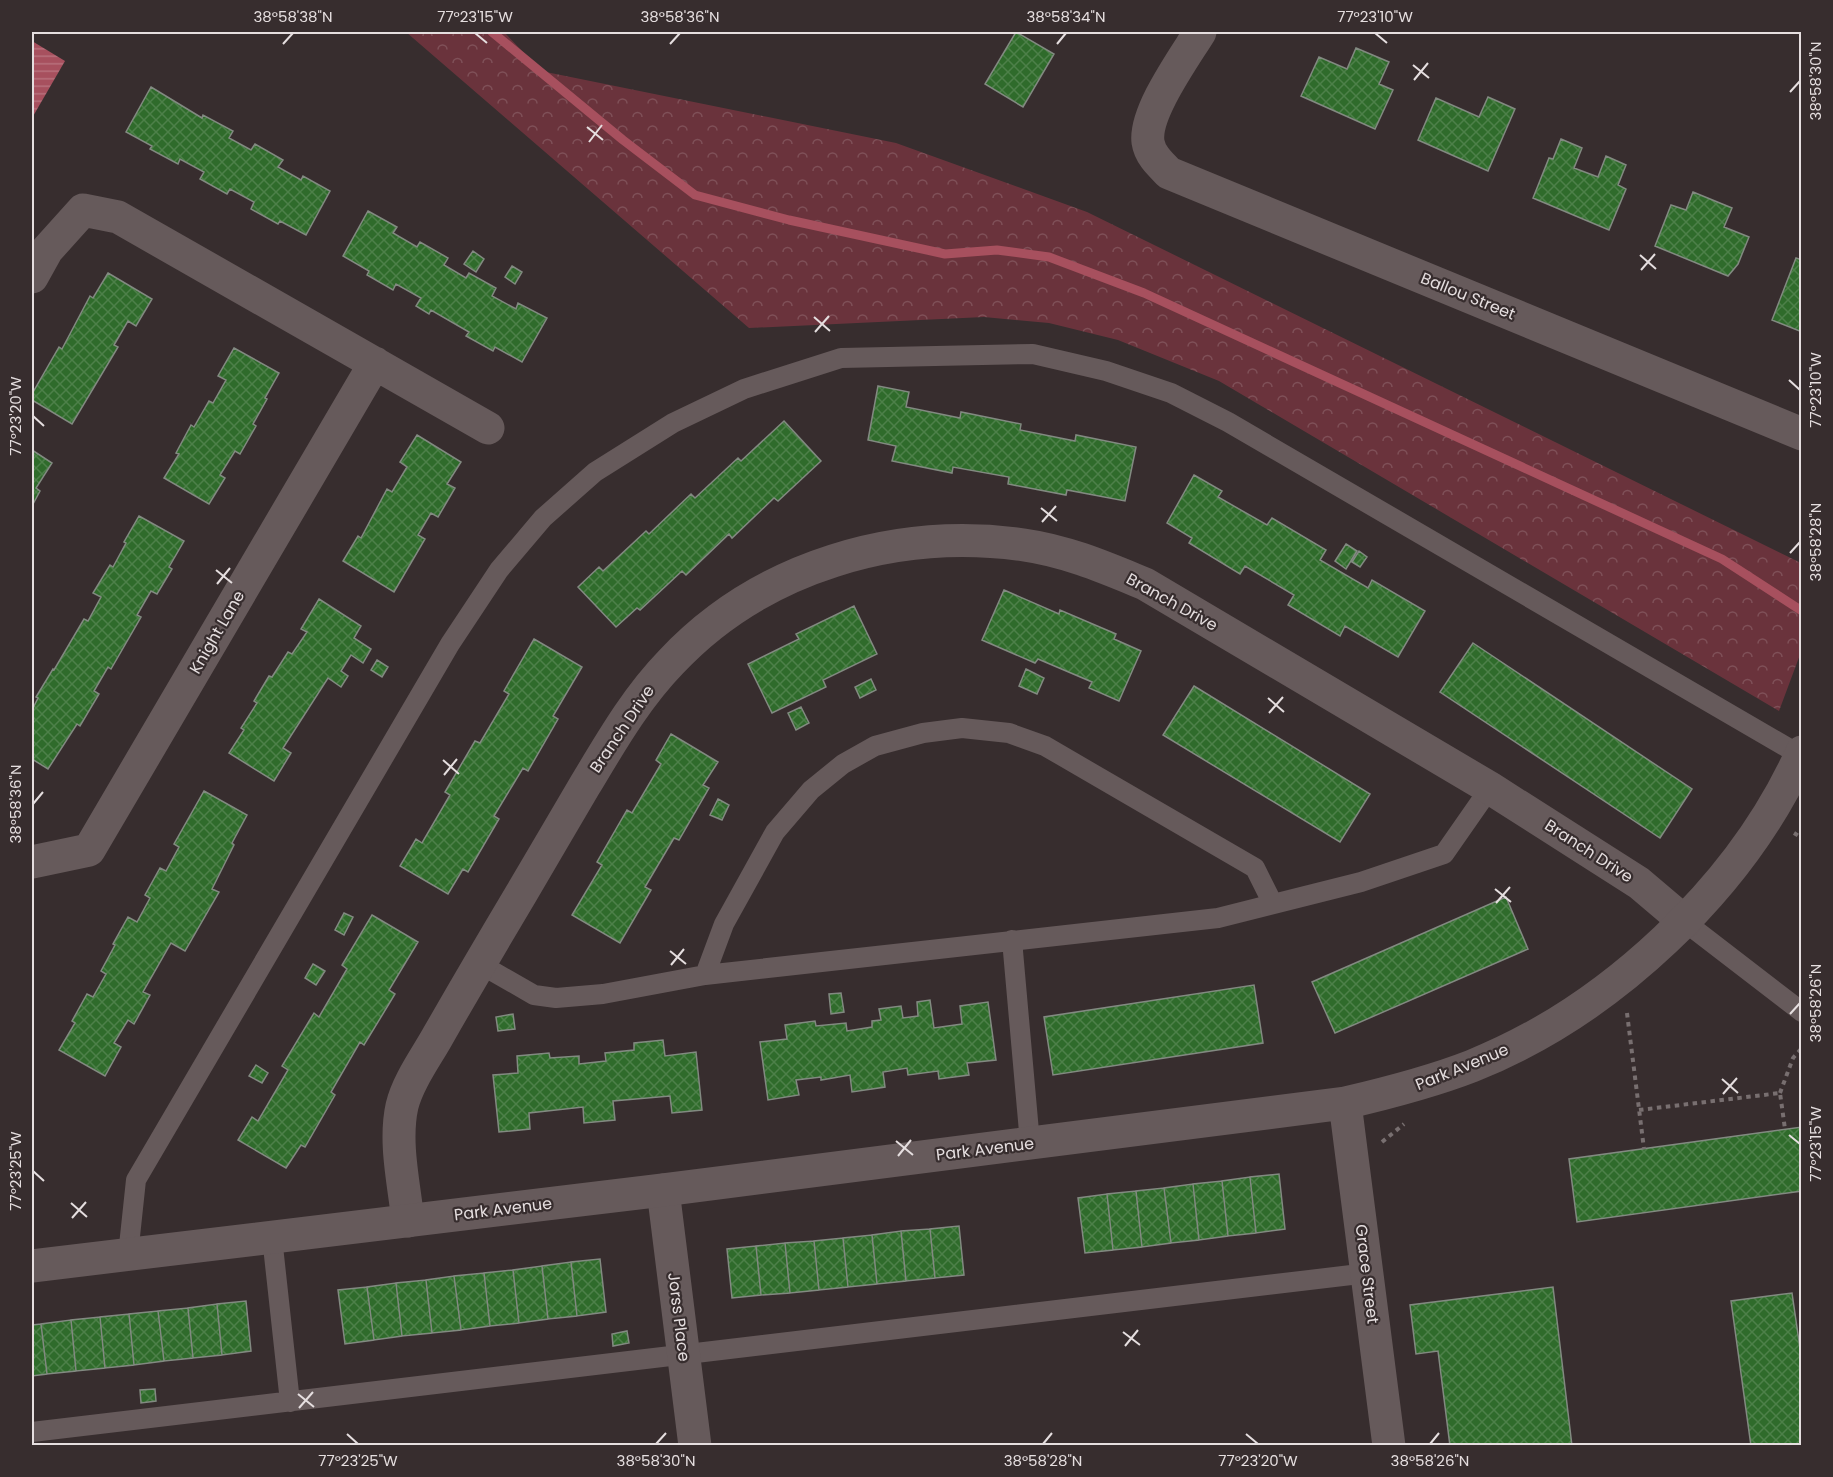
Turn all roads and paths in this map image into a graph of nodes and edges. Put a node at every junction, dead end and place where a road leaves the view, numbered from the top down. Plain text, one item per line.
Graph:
1 (1200, 32) edge
2 (32, 277) edge
3 (375, 363) junction
4 (488, 428) dead end
5 (1802, 434) edge
6 (1801, 753) edge
7 (1490, 788) junction
8 (32, 862) edge
9 (1273, 904) junction
10 (1685, 922) junction
11 (1012, 940) junction
12 (480, 964) junction
13 (705, 975) junction
14 (1802, 1012) edge
15 (1617, 1019) dead end
16 (1802, 1048) edge
17 (1780, 1093) junction
18 (1345, 1103) junction
19 (1639, 1110) junction
20 (1785, 1129) dead end
21 (1030, 1143) junction
22 (1644, 1149) dead end
23 (663, 1190) junction
24 (408, 1221) junction
25 (272, 1237) junction
26 (128, 1255) junction
27 (32, 1266) edge
28 (1368, 1273) junction
29 (684, 1355) junction
30 (290, 1402) junction
31 (32, 1432) edge
32 (695, 1446) edge
33 (1389, 1446) edge

1 - 5 street, Ballou Street
2 - 3 street
3 - 4 street
3 - 8 street, Knight Lane
6 - 10 street, Park Avenue
6 - 26 lane
7 - 9 lane
7 - 10 street, Branch Drive
7 - 12 street, Branch Drive
9 - 11 lane
9 - 13 lane
10 - 14 lane
10 - 18 street, Park Avenue
11 - 13 lane
11 - 21 lane
12 - 13 lane
12 - 24 street, Branch Drive
15 - 19 path
16 - 17 path
17 - 19 path
17 - 20 path
18 - 21 street, Park Avenue
18 - 28 street, Grace Street
19 - 22 path
21 - 23 street, Park Avenue
23 - 24 street, Park Avenue
23 - 29 street, Jorss Place
24 - 25 street, Park Avenue
25 - 26 street, Park Avenue
25 - 30 lane
26 - 27 street, Park Avenue
28 - 29 lane
28 - 33 street, Grace Street
29 - 30 lane
29 - 32 street, Jorss Place
30 - 31 lane

